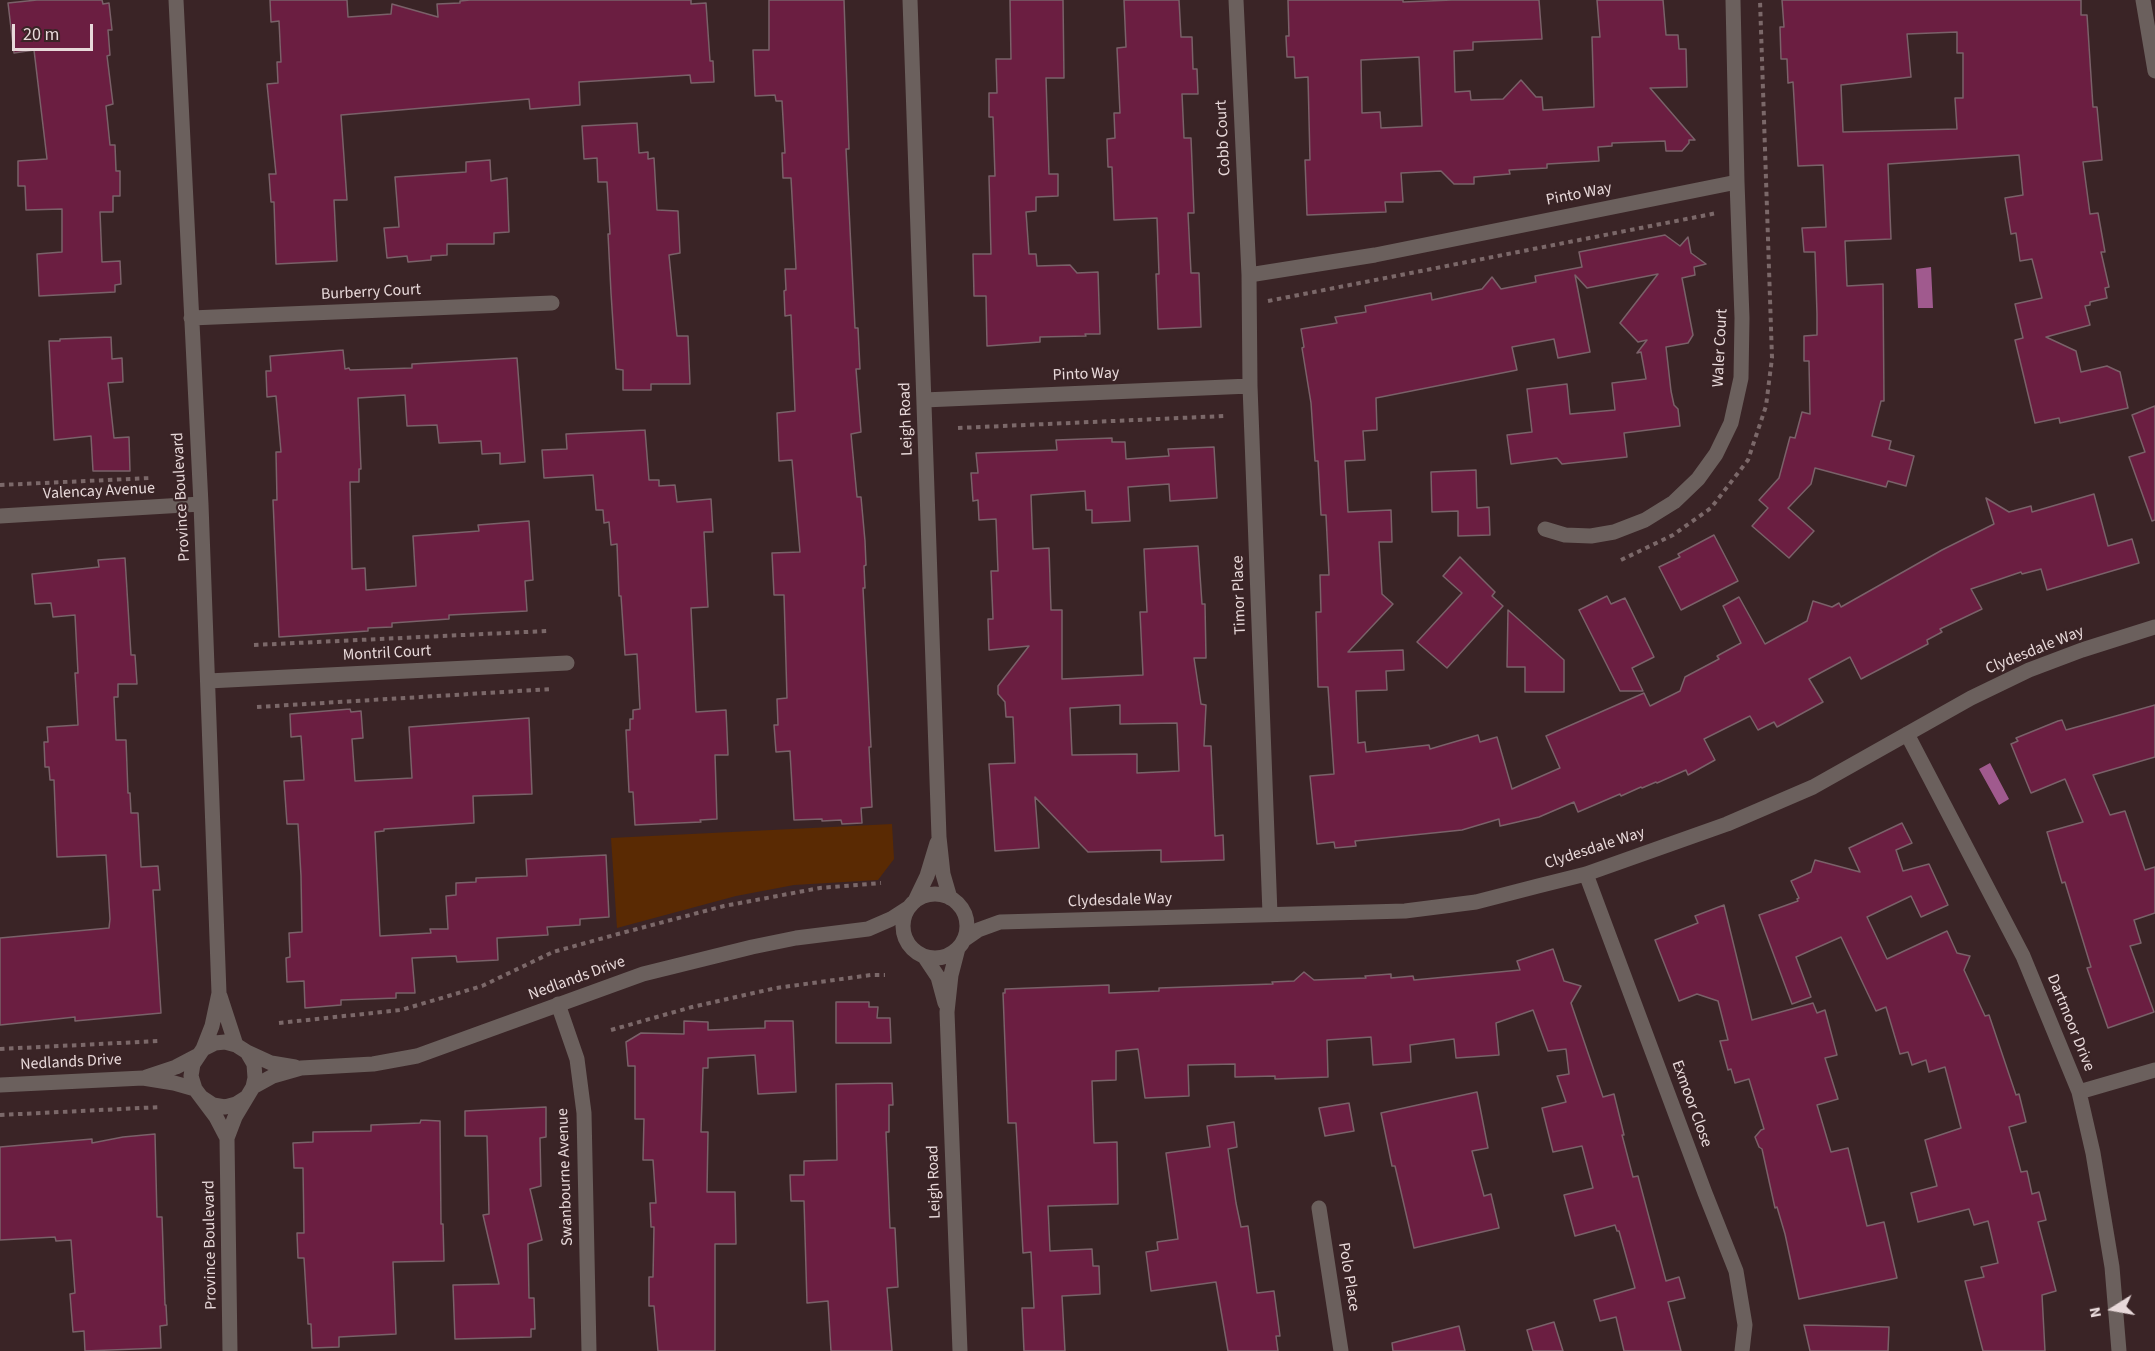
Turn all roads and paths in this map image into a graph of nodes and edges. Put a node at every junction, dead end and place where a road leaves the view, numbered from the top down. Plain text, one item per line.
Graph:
1 (176, 0) edge
2 (910, 0) edge
3 (1236, 0) edge
4 (1734, 0) edge
5 (2143, 0) edge
6 (2155, 71) edge
7 (1737, 182) junction
8 (1738, 209) junction
9 (1249, 275) junction
10 (552, 303) dead end
11 (1249, 305) junction
12 (191, 318) junction
13 (1250, 386) junction
14 (924, 400) junction
15 (1224, 416) dead end
16 (958, 428) dead end
17 (151, 478) dead end
18 (0, 485) edge
19 (201, 504) junction
20 (0, 516) edge
21 (1545, 529) dead end
22 (2155, 627) edge
23 (547, 631) dead end
24 (254, 645) dead end
25 (567, 663) dead end
26 (208, 681) junction
27 (552, 689) dead end
28 (257, 707) dead end
29 (1907, 734) junction
30 (939, 837) junction
31 (1586, 874) junction
32 (881, 883) dead end
33 (954, 901) junction
34 (911, 904) junction
35 (1270, 914) junction
36 (1000, 922) junction
37 (868, 928) junction
38 (906, 941) junction
39 (962, 944) junction
40 (924, 956) junction
41 (885, 975) dead end
42 (219, 993) junction
43 (558, 1004) junction
44 (947, 1012) junction
45 (279, 1023) dead end
46 (611, 1030) dead end
47 (159, 1041) dead end
48 (0, 1049) edge
49 (241, 1049) junction
50 (200, 1053) junction
51 (301, 1068) junction
52 (2155, 1070) edge
53 (143, 1078) junction
54 (0, 1085) edge
55 (250, 1092) junction
56 (2079, 1092) junction
57 (198, 1093) junction
58 (161, 1107) dead end
59 (0, 1115) edge
60 (227, 1138) junction
61 (1319, 1208) dead end
62 (230, 1351) edge
63 (589, 1351) edge
64 (960, 1351) edge
65 (1341, 1351) edge
66 (1742, 1351) edge
67 (2120, 1351) edge

1 - 12 street, Province Boulevard
2 - 14 street, Leigh Road
3 - 9 street, Cobb Court
4 - 7 street
5 - 6 street
7 - 8 street, Waler Court
7 - 9 street, Pinto Way
8 - 11 path
8 - 21 street, Waler Court
9 - 11 street, Timor Place
10 - 12 street, Burberry Court
11 - 13 street, Timor Place
12 - 19 street, Province Boulevard
13 - 14 street, Pinto Way
13 - 35 street, Timor Place
14 - 30 street, Leigh Road
15 - 16 path
17 - 18 path
19 - 20 street, Valencay Avenue
19 - 26 street, Province Boulevard
22 - 29 street, Clydesdale Way
23 - 24 path
25 - 26 street, Montril Court
26 - 42 street, Province Boulevard
27 - 28 path
29 - 31 street, Clydesdale Way
29 - 56 street, Dartmoor Drive
30 - 33 street, Leigh Road
30 - 34 street, Leigh Road
31 - 35 street, Clydesdale Way
31 - 66 street, Exmoor Close
32 - 45 path
33 - 34 street, Clydesdale Way
33 - 36 street, Clydesdale Way
33 - 39 street
34 - 37 street, Clydesdale Way
34 - 38 street
35 - 36 street, Clydesdale Way
36 - 39 street, Clydesdale Way
37 - 38 street
37 - 43 street, Nedlands Drive
38 - 40 street
39 - 40 street, Clydesdale Way
39 - 44 street, Leigh Road
40 - 44 street, Leigh Road
41 - 46 path
42 - 49 street, Province Boulevard
42 - 50 street, Province Boulevard
43 - 51 street, Nedlands Drive
43 - 63 street, Swanbourne Avenue
44 - 64 street, Leigh Road
47 - 48 path
49 - 50 street
49 - 51 street
49 - 55 street, Province Boulevard
50 - 53 street
50 - 57 street, Province Boulevard
51 - 55 street
52 - 56 street
53 - 54 street, Nedlands Drive
53 - 57 street
55 - 57 street
55 - 60 street, Province Boulevard
56 - 67 street, Dartmoor Drive
57 - 60 street, Province Boulevard
58 - 59 path
60 - 62 street, Province Boulevard
61 - 65 street, Polo Place

